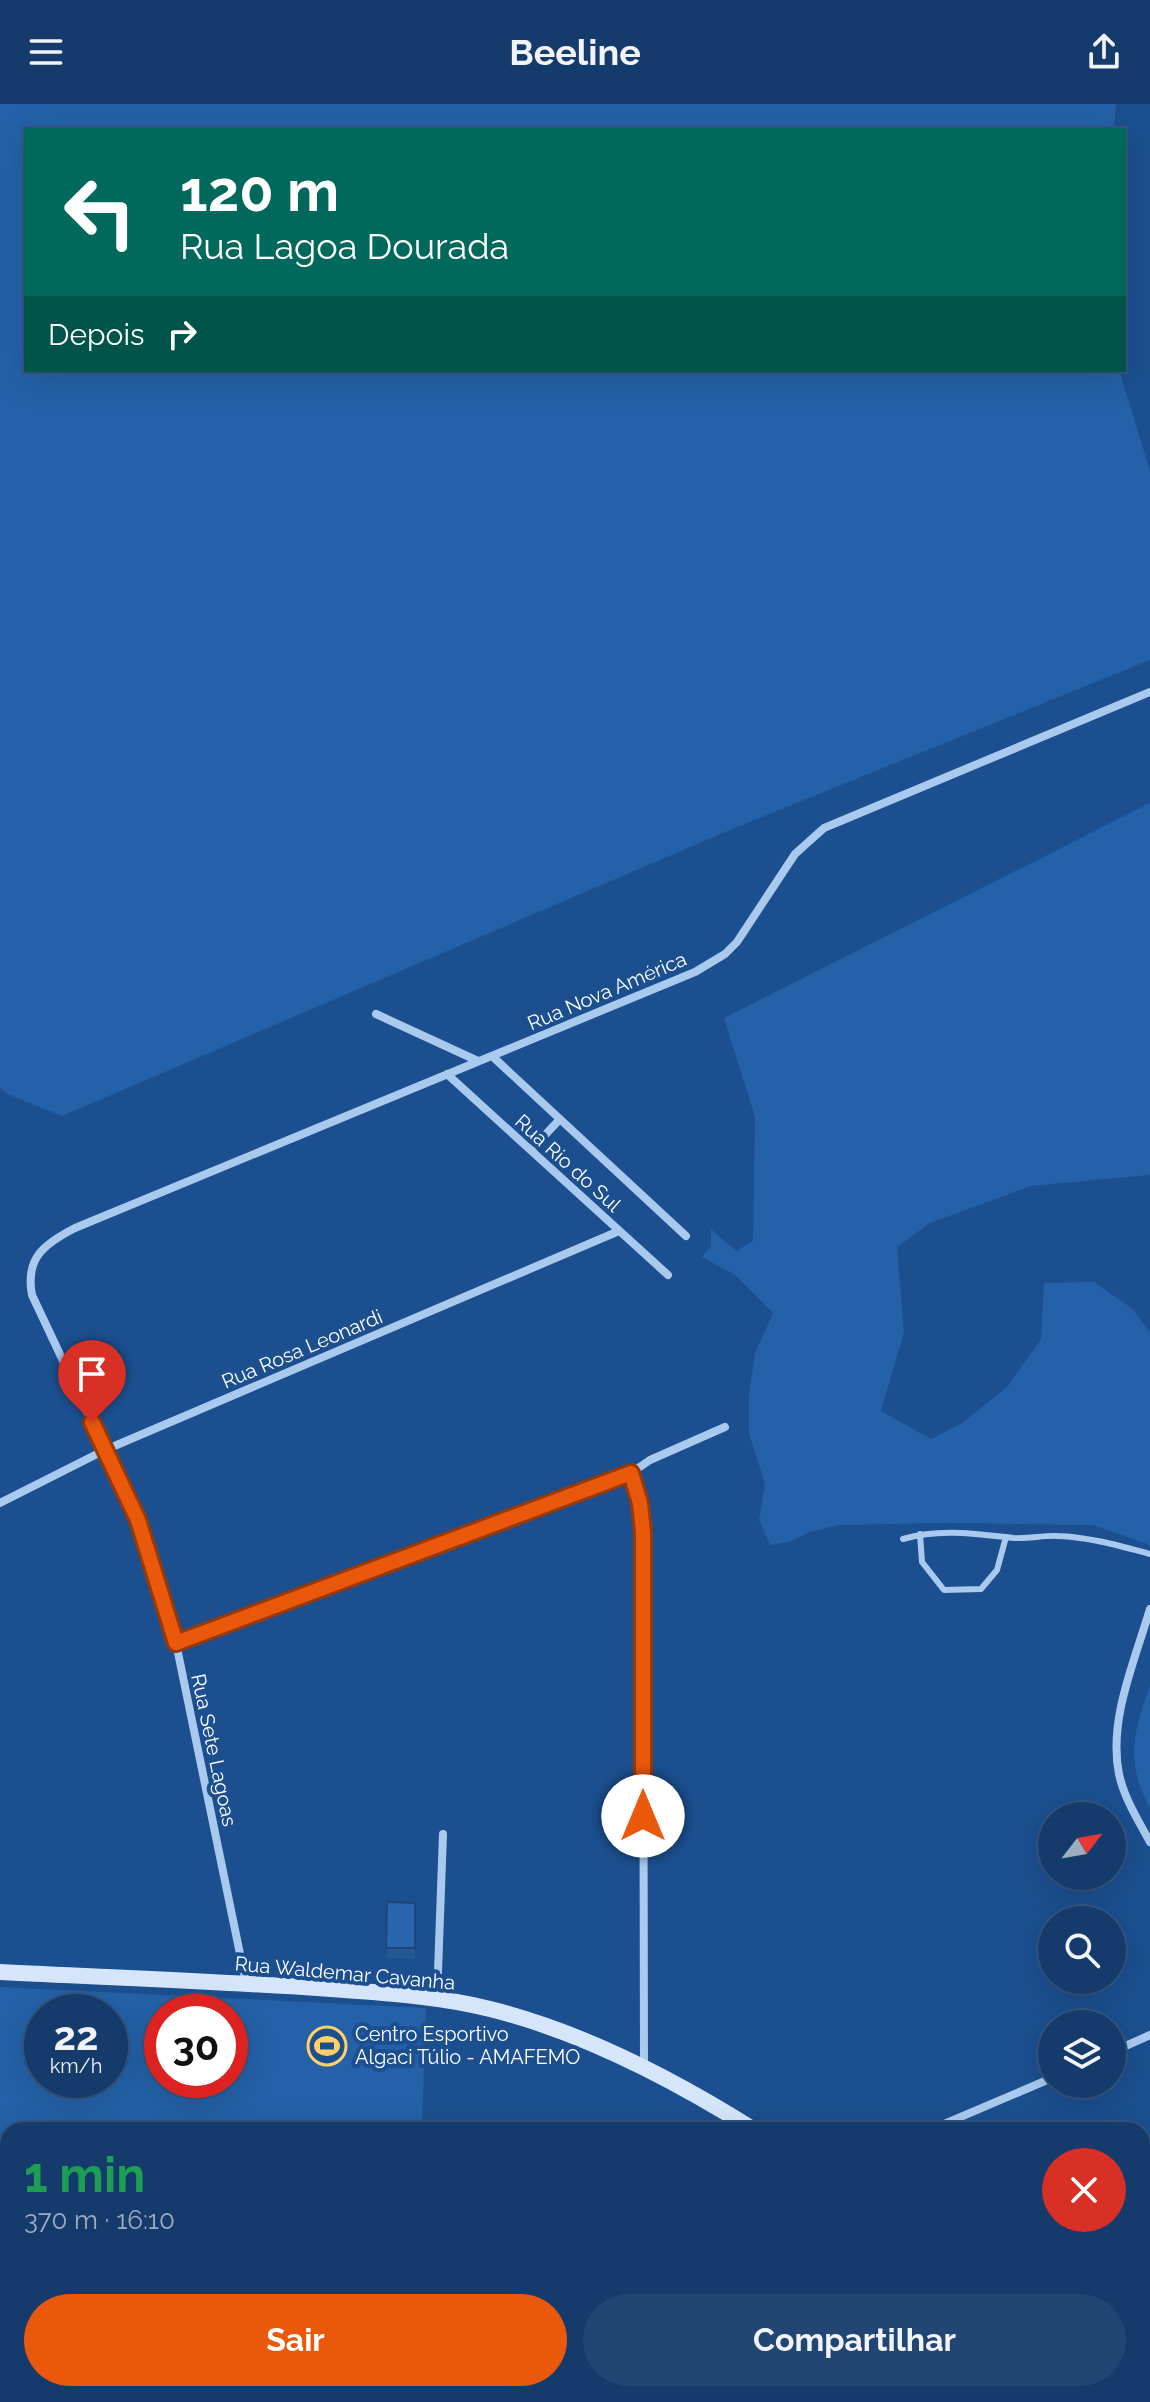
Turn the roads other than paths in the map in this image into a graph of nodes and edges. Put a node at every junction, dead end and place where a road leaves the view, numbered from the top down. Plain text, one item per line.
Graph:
1 (1150, 692) edge
2 (376, 1014) dead end
3 (492, 1056) junction
4 (478, 1061) junction
5 (447, 1074) junction
6 (560, 1119) junction
7 (531, 1150) junction
8 (619, 1231) junction
9 (686, 1236) dead end
10 (33, 1264) joint
11 (668, 1275) dead end
12 (725, 1427) dead end
13 (105, 1450) junction
14 (631, 1473) junction
15 (0, 1503) edge
16 (920, 1534) junction
17 (1006, 1537) junction
18 (903, 1539) dead end
19 (1150, 1554) edge
20 (1150, 1609) edge
21 (176, 1643) junction
22 (443, 1834) dead end
23 (1150, 1842) edge
24 (0, 1972) edge
25 (246, 1984) junction
26 (437, 1999) junction
27 (1150, 2035) edge
28 (1126, 2046) edge
29 (644, 2069) junction
30 (1038, 2084) edge
31 (740, 2122) edge
32 (949, 2122) edge

1 - 3 street, Rua Nova América
2 - 4 street
3 - 4 street, Rua Nova América
3 - 6 street, Rua Rio do Sul
4 - 5 street, Rua Nova América
5 - 7 street, Rua Rio do Sul
5 - 10 street, Rua Nova América
6 - 7 street
6 - 9 street, Rua Rio do Sul
7 - 8 street, Rua Rio do Sul
8 - 11 street, Rua Rio do Sul
8 - 13 street, Rua Rosa Leonardi
10 - 13 street, Rua Sete Lagoas
12 - 14 street
13 - 15 street, Rua Rosa Leonardi
13 - 21 street, Rua Sete Lagoas
14 - 21 street
14 - 29 street
16 - 17 lane
16 - 17 lane
16 - 18 lane
17 - 19 lane
20 - 23 street
21 - 25 street, Rua Sete Lagoas
22 - 26 street
24 - 25 street, Rua Waldemar Cavanha
25 - 26 street, Rua Waldemar Cavanha
26 - 29 street, Rua Waldemar Cavanha
27 - 28 street
29 - 31 street, Rua Waldemar Cavanha
30 - 32 street

